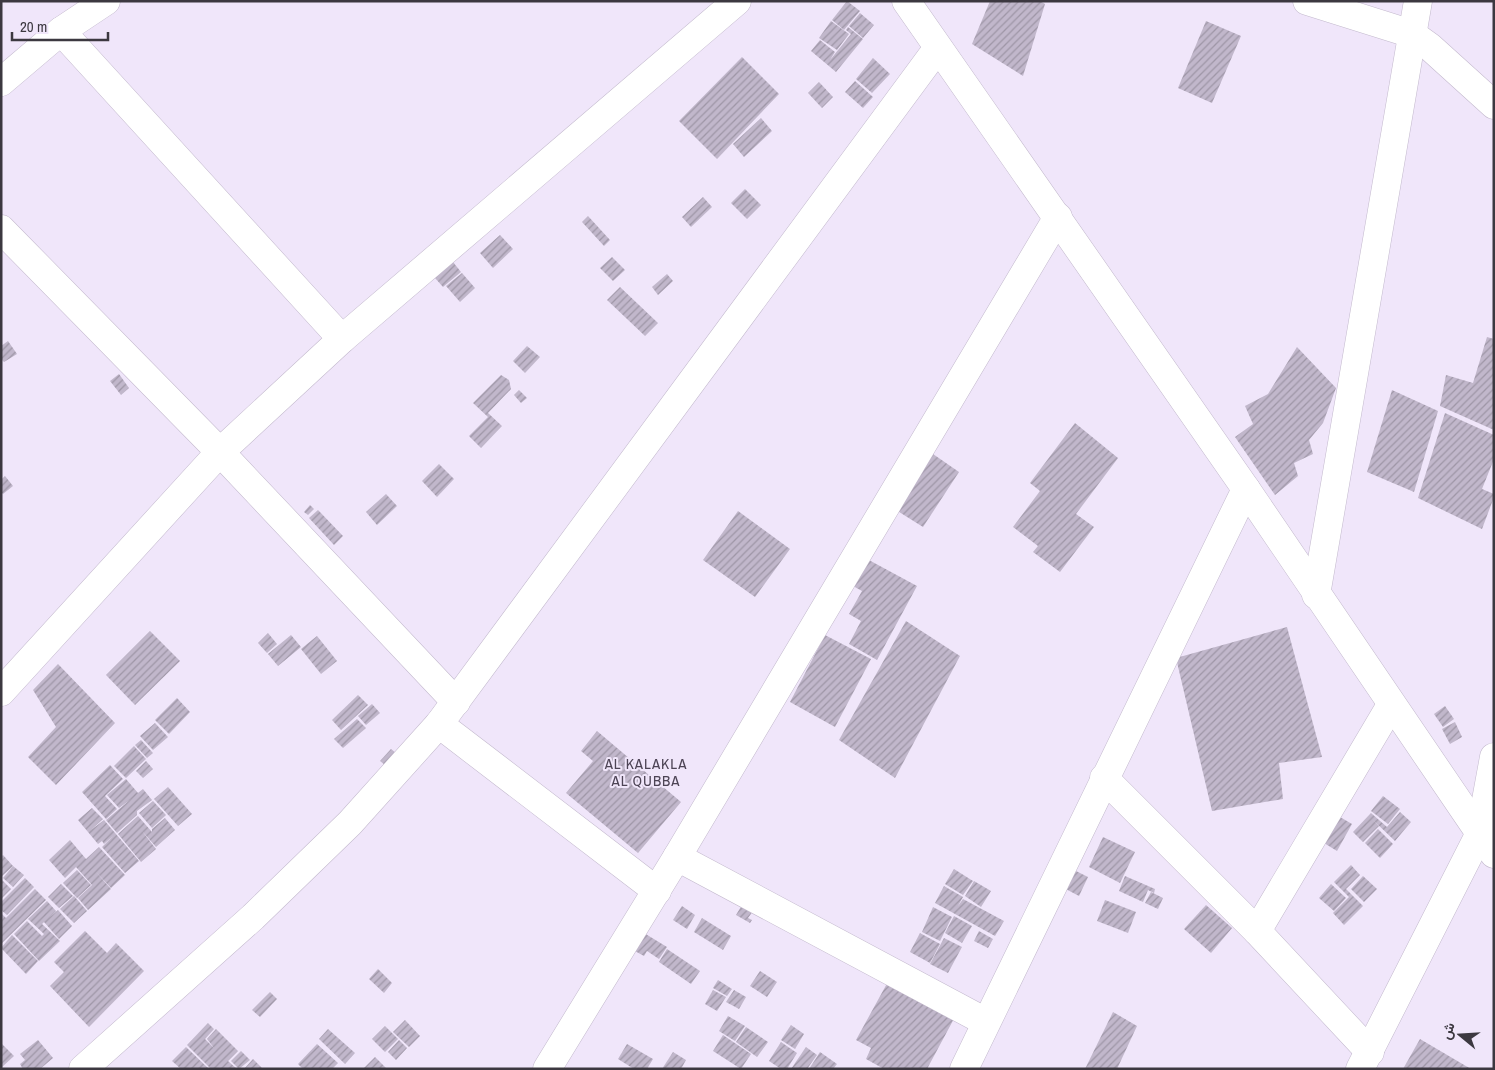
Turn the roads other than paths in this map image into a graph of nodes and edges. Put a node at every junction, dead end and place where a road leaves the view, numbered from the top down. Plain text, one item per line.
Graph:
1 (106, 1) edge
2 (737, 1) edge
3 (906, 1) edge
4 (1307, 1) edge
5 (1418, 1) edge
6 (61, 31) junction
7 (1412, 34) junction
8 (937, 49) junction
9 (1, 82) edge
10 (1494, 105) edge
11 (1058, 217) junction
12 (1, 228) edge
13 (342, 339) junction
14 (220, 452) junction
15 (1246, 489) junction
16 (1316, 595) junction
17 (1, 692) edge
18 (456, 702) junction
19 (1391, 705) junction
20 (439, 724) junction
21 (1494, 757) edge
22 (1104, 778) junction
23 (1487, 844) edge
24 (677, 857) junction
25 (657, 891) junction
26 (1257, 932) junction
27 (986, 1022) junction
28 (1365, 1060) edge
29 (83, 1069) edge
30 (548, 1069) edge
31 (964, 1069) edge

1 - 6 street
2 - 13 street
3 - 8 street
4 - 7 street
5 - 7 street
6 - 9 street
6 - 13 street
7 - 10 street
7 - 16 street
8 - 11 street
8 - 18 street
11 - 15 street
11 - 24 street
12 - 14 street
13 - 14 street
14 - 17 street
14 - 18 street
15 - 16 street
15 - 22 street
16 - 19 street
18 - 20 street
19 - 23 street
19 - 26 street
20 - 25 street
20 - 29 street
21 - 23 street
22 - 26 street
22 - 27 street
23 - 28 street
24 - 25 street
24 - 27 street
25 - 30 street
26 - 28 street
27 - 31 street

